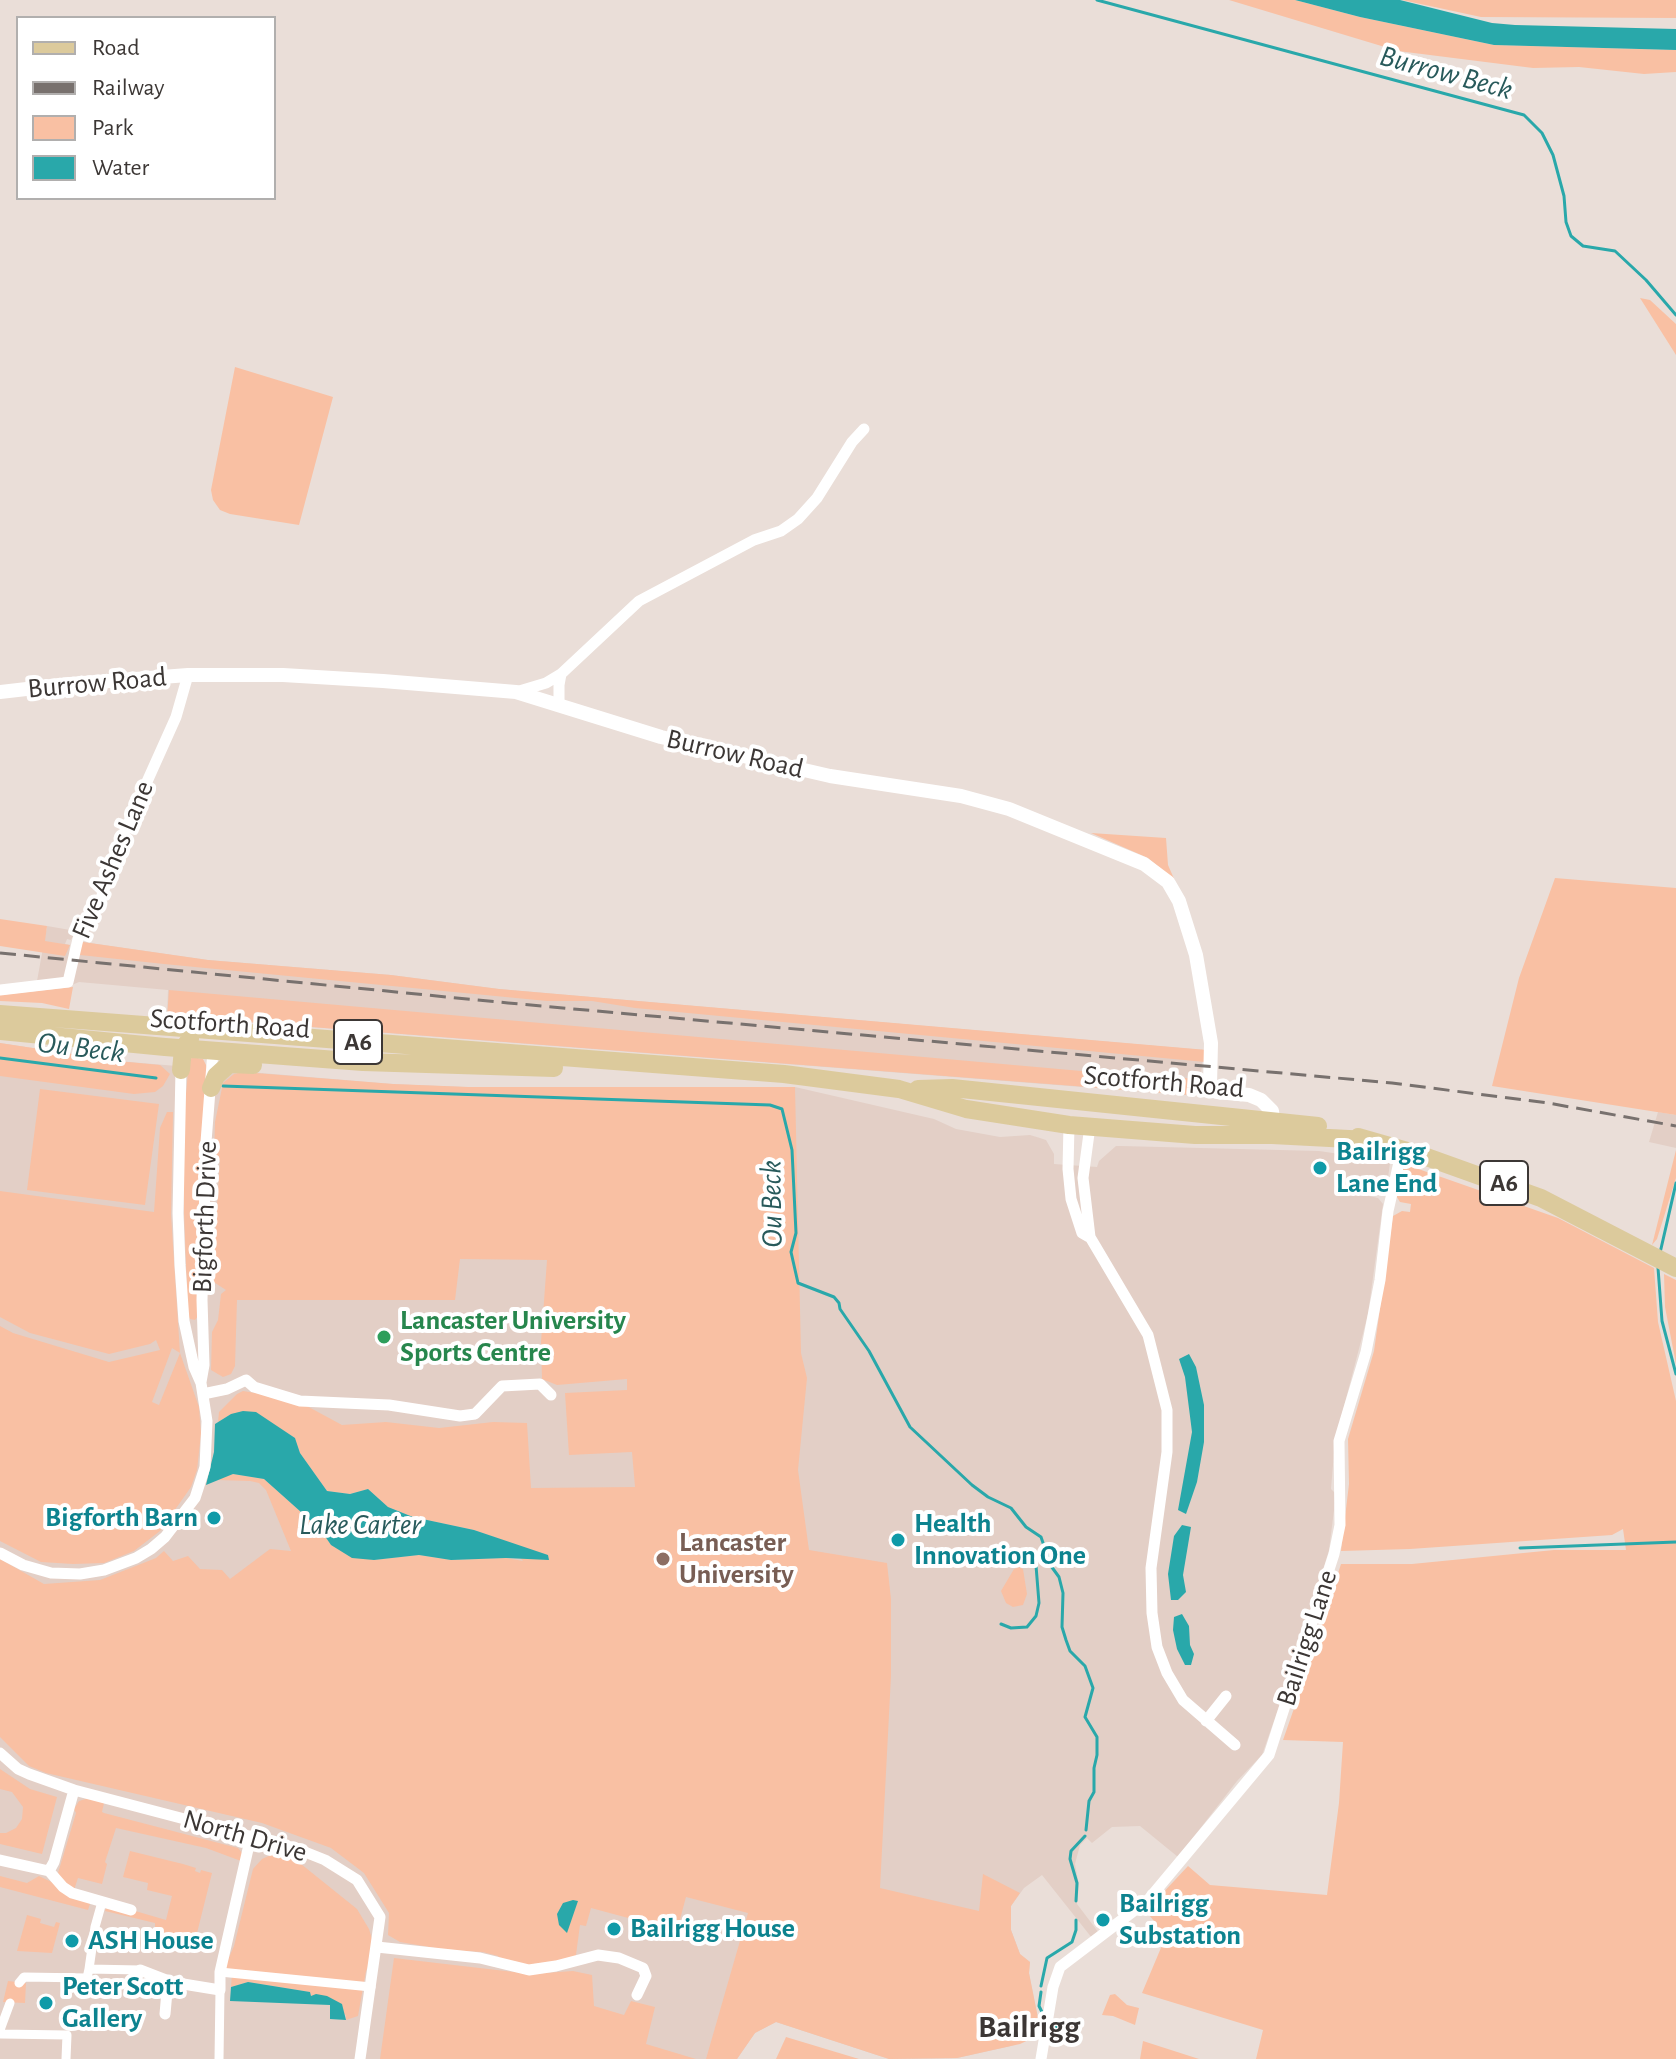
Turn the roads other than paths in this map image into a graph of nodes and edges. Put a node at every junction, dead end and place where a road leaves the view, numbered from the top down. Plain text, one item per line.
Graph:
1 (864, 429) dead end
2 (561, 674) junction
3 (188, 675) junction
4 (0, 692) edge
5 (516, 692) junction
6 (559, 704) junction
7 (0, 990) edge
8 (3, 1020) edge
9 (201, 1031) junction
10 (174, 1048) junction
11 (213, 1051) junction
12 (649, 1064) junction
13 (559, 1069) junction
14 (181, 1070) joint
15 (211, 1088) junction
16 (899, 1089) junction
17 (1075, 1114) junction
18 (1090, 1126) junction
19 (1272, 1127) junction
20 (1402, 1149) junction
21 (1090, 1237) junction
22 (1676, 1268) edge
23 (202, 1388) junction
24 (551, 1395) dead end
25 (0, 1553) edge
26 (1226, 1696) dead end
27 (1206, 1721) junction
28 (1235, 1745) dead end
29 (0, 1753) edge
30 (74, 1790) junction
31 (251, 1836) junction
32 (0, 1860) edge
33 (49, 1871) junction
34 (102, 1902) junction
35 (131, 1910) dead end
36 (377, 1947) junction
37 (89, 1969) junction
38 (140, 1970) joint
39 (220, 1972) junction
40 (168, 1980) junction
41 (19, 1983) dead end
42 (371, 1987) junction
43 (220, 1990) junction
44 (637, 1995) dead end
45 (10, 2003) dead end
46 (165, 2014) dead end
47 (0, 2032) edge
48 (66, 2059) edge
49 (219, 2059) edge
50 (360, 2059) edge
51 (1041, 2059) edge

1 - 2 street
2 - 5 street
2 - 6 street
3 - 4 street, Burrow Road
3 - 5 street, Burrow Road
3 - 7 street, Five Ashes Lane
5 - 6 street, Burrow Road
6 - 19 street, Burrow Road
8 - 9 main road, Scotforth Road / A6
8 - 10 main road, Scotforth Road / A6
9 - 10 main road
9 - 11 main road
9 - 12 main road, Scotforth Road / A6
10 - 11 main road, Scotforth Road / A6
10 - 14 main road
11 - 13 main road, Scotforth Road / A6
11 - 15 street, Bigforth Drive
12 - 13 main road, Scotforth Road / A6
12 - 16 main road, Scotforth Road / A6
13 - 15 main road
14 - 23 street, Bigforth Drive
15 - 23 street, Bigforth Drive
16 - 17 main road, Scotforth Road / A6
16 - 17 main road, Scotforth Road / A6
17 - 18 main road, Scotforth Road / A6
17 - 19 main road, Scotforth Road / A6
17 - 21 street
18 - 19 main road, Scotforth Road / A6
18 - 21 street
19 - 20 main road, Scotforth Road / A6
20 - 22 main road, Scotforth Road / A6
20 - 51 street, Bailrigg Lane
21 - 27 street
23 - 24 street
23 - 25 street, Bigforth Drive
26 - 27 street
27 - 28 street
29 - 30 street, North Drive
30 - 31 street, North Drive
30 - 33 street
31 - 36 street, North Drive
31 - 39 street
32 - 33 street
33 - 34 street
34 - 35 street
34 - 37 street
36 - 42 street, North Drive
36 - 44 street
37 - 38 street
37 - 41 street
38 - 40 street
39 - 42 street
39 - 43 street
40 - 43 street
40 - 46 street
42 - 50 street, North Drive
43 - 49 street
45 - 47 street
47 - 48 street

